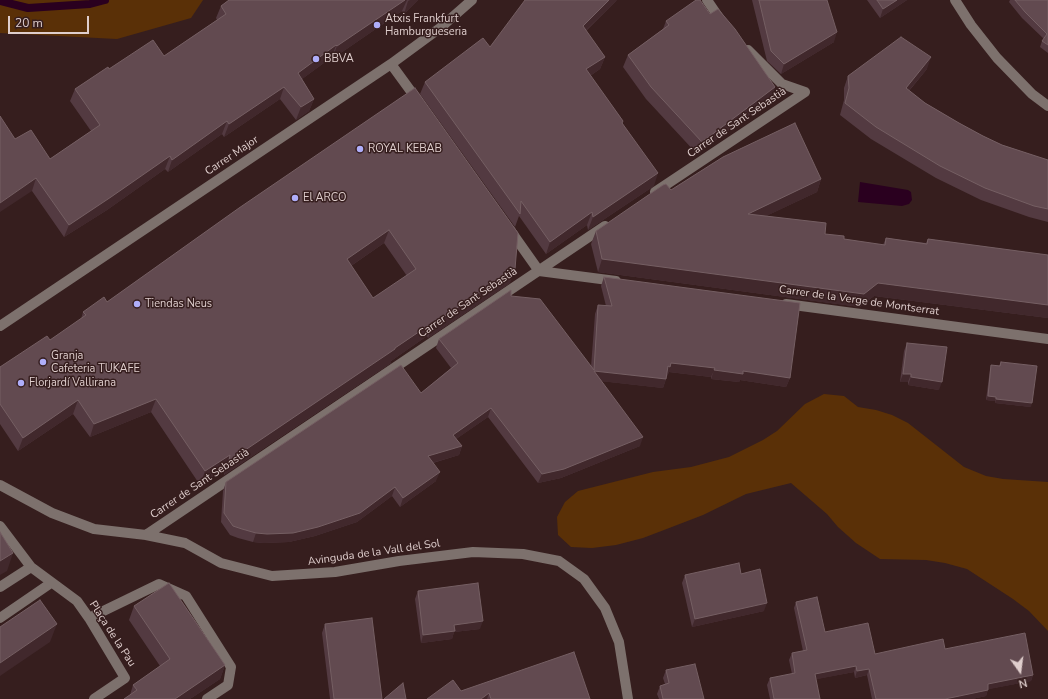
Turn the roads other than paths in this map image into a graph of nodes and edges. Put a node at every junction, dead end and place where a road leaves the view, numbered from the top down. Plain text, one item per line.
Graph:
1 (472, 0) edge
2 (706, 0) edge
3 (955, 0) edge
4 (728, 28) edge
5 (743, 45) edge
6 (391, 64) junction
7 (1048, 106) edge
8 (424, 109) edge
9 (649, 196) edge
10 (502, 219) edge
11 (610, 222) edge
12 (539, 270) junction
13 (625, 282) edge
14 (774, 302) edge
15 (2, 321) edge
16 (1048, 339) edge
17 (0, 485) edge
18 (0, 526) edge
19 (146, 535) junction
20 (32, 567) junction
21 (51, 583) junction
22 (0, 587) edge
23 (0, 618) edge
24 (89, 618) junction
25 (94, 699) edge
26 (208, 699) edge
27 (628, 699) edge

1 - 6 street, Carrer Major
2 - 4 street
3 - 7 street
5 - 9 street, Carrer de Sant Sebastià
6 - 8 street
6 - 15 street, Carrer Major
10 - 12 street
11 - 12 street, Carrer de Sant Sebastià
12 - 13 street
12 - 19 street, Carrer de Sant Sebastià
14 - 16 street, Carrer de la Verge de Montserrat
17 - 19 street, Avinguda de la Vall del Sol
18 - 20 street, Plaça de la Pau
19 - 27 street, Avinguda de la Vall del Sol
20 - 21 street, Plaça de la Pau
20 - 22 street
21 - 23 street
21 - 24 street, Plaça de la Pau
24 - 25 street, Plaça de la Pau
24 - 26 street

